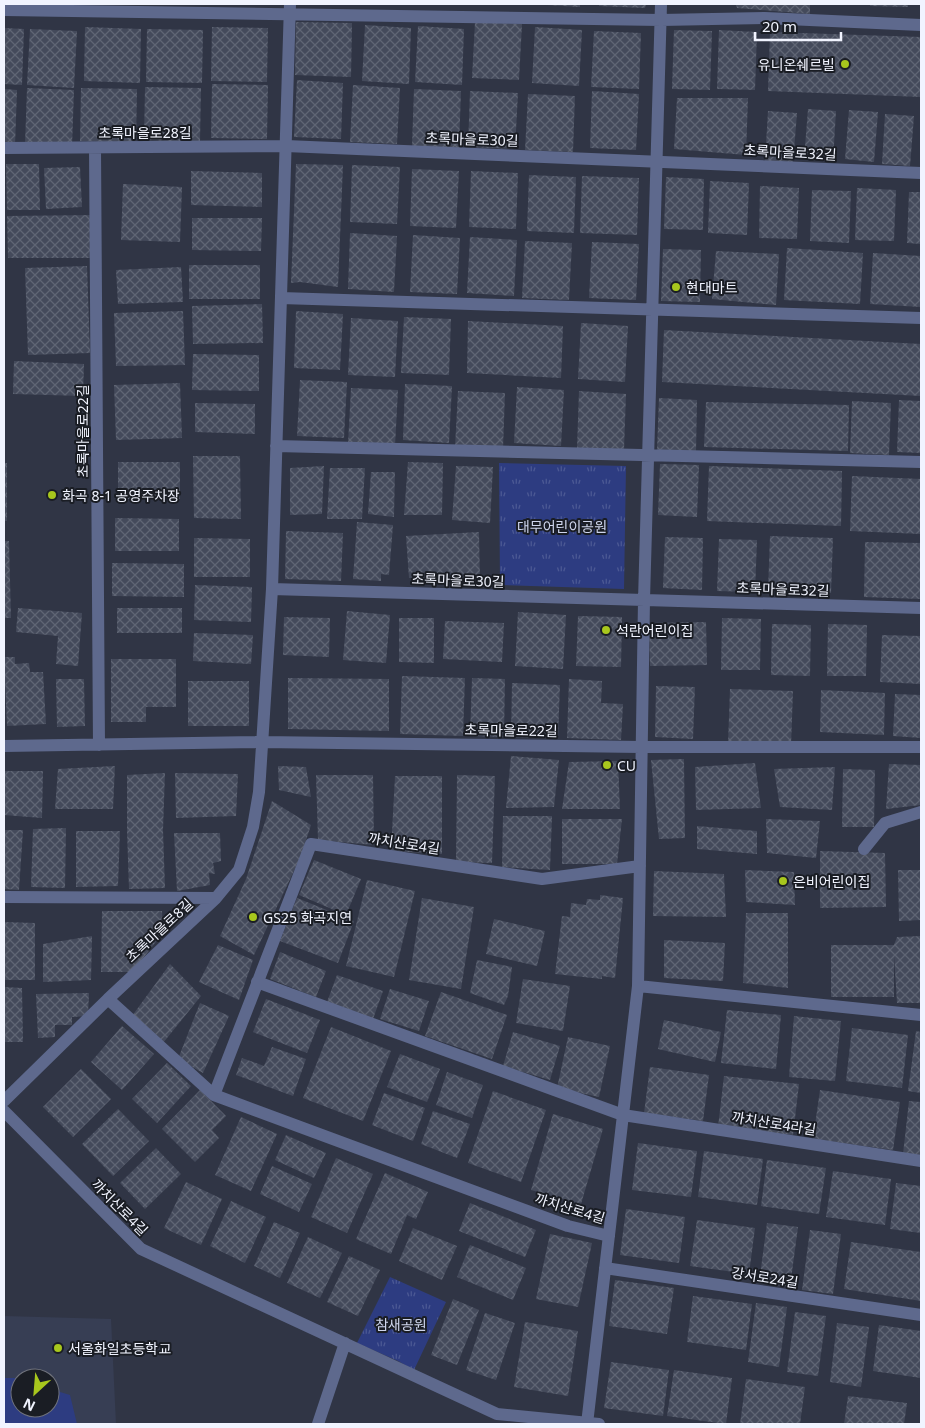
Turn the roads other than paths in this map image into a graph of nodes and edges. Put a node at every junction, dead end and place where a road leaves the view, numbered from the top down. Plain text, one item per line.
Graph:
1 (661, 4) edge
2 (290, 9) edge
3 (4, 10) edge
4 (661, 20) junction
5 (921, 25) edge
6 (286, 146) junction
7 (4, 148) edge
8 (95, 148) junction
9 (657, 161) junction
10 (921, 173) edge
11 (281, 298) junction
12 (652, 309) junction
13 (921, 318) edge
14 (276, 446) junction
15 (648, 454) junction
16 (921, 462) edge
17 (272, 590) junction
18 (644, 600) junction
19 (921, 608) edge
20 (262, 742) junction
21 (99, 745) junction
22 (4, 746) edge
23 (921, 747) edge
24 (641, 748) junction
25 (921, 812) edge
26 (864, 849) dead end
27 (640, 866) junction
28 (4, 897) edge
29 (216, 898) junction
30 (257, 982) junction
31 (638, 986) junction
32 (108, 999) junction
33 (921, 1016) edge
34 (214, 1095) junction
35 (4, 1101) edge
36 (4, 1111) edge
37 (623, 1115) junction
38 (921, 1161) edge
39 (609, 1236) junction
40 (605, 1268) junction
41 (921, 1315) edge
42 (345, 1343) junction
43 (318, 1424) edge
44 (591, 1424) edge

1 - 4 street
2 - 3 street
2 - 4 street
2 - 6 street
4 - 5 street
4 - 9 street
6 - 8 street, 초록마을로28길
6 - 9 street, 초록마을로30길
6 - 11 street
7 - 8 street, 초록마을로28길
8 - 21 street, 초록마을로22길
9 - 10 street, 초록마을로32길
9 - 12 street
11 - 12 street
11 - 14 street
12 - 13 street
12 - 15 street
14 - 15 street
14 - 17 street
15 - 16 street
15 - 18 street
17 - 18 street, 초록마을로30길
17 - 20 street
18 - 19 street, 초록마을로32길
18 - 24 street
20 - 21 street, 초록마을로22길
20 - 24 street, 초록마을로22길
20 - 29 street, 초록마을로8길
21 - 22 street, 초록마을로22길
23 - 24 street, 초록마을로22길
24 - 27 street, 까치산로4길
25 - 26 street
27 - 30 street, 까치산로4길
27 - 31 street, 까치산로4길
28 - 29 street
29 - 32 street, 초록마을로8길
30 - 34 street, 까치산로4길
30 - 37 street
31 - 33 street
31 - 37 street, 까치산로4길
32 - 34 street, 까치산로4길
32 - 35 street, 초록마을로8길
34 - 39 street, 까치산로4길
36 - 42 street, 까치산로4길
37 - 38 street, 까치산로4라길
37 - 39 street, 까치산로4길
39 - 40 street, 까치산로4길
40 - 41 street, 강서로24길
40 - 44 street, 까치산로4길
42 - 43 street
42 - 44 street, 까치산로4길

